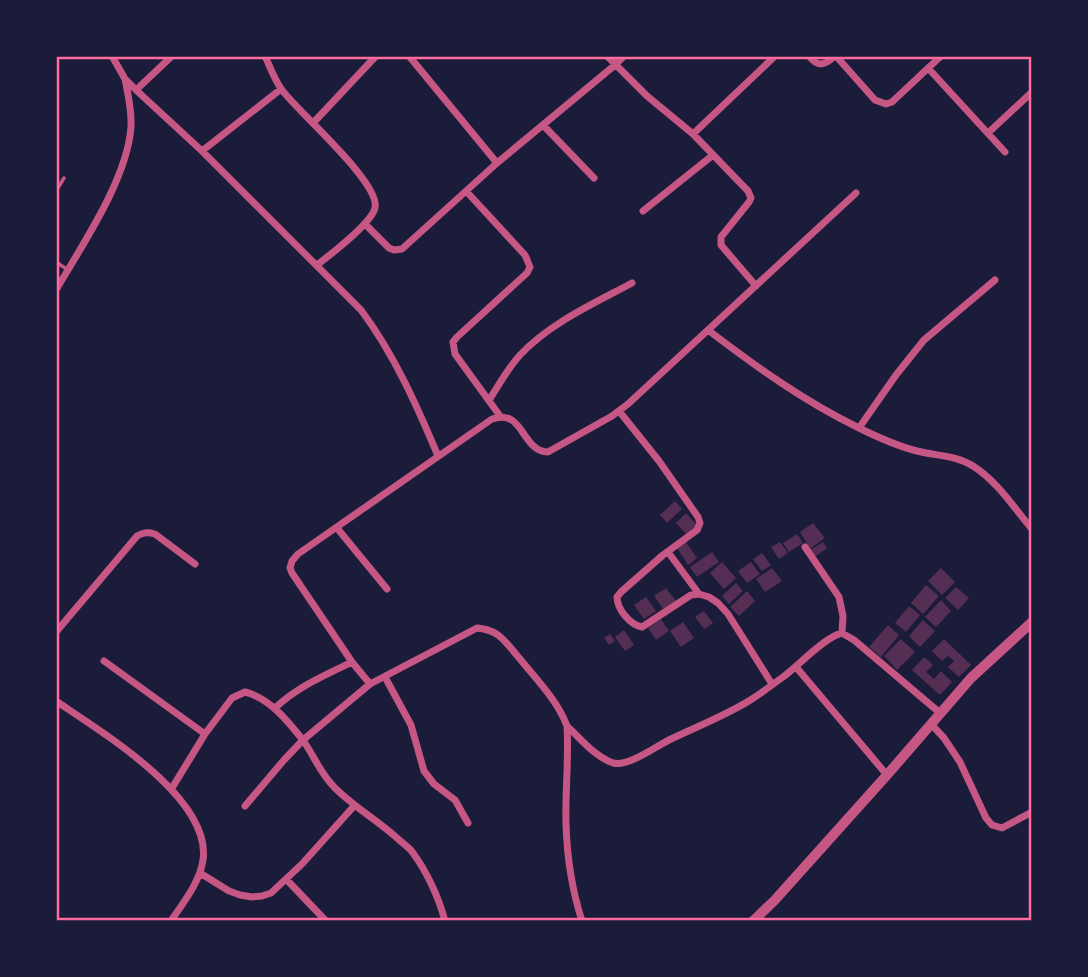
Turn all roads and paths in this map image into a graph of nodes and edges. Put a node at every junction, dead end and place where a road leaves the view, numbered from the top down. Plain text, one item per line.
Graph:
1 (112, 56) edge
2 (172, 56) edge
3 (265, 56) edge
4 (376, 56) edge
5 (409, 56) edge
6 (607, 56) edge
7 (624, 56) edge
8 (775, 56) edge
9 (809, 56) edge
10 (835, 56) edge
11 (942, 56) edge
12 (615, 65) junction
13 (929, 68) junction
14 (125, 79) junction
15 (281, 89) junction
16 (136, 90) junction
17 (1032, 92) edge
18 (314, 122) junction
19 (543, 125) junction
20 (988, 133) junction
21 (693, 134) junction
22 (202, 151) junction
23 (1005, 152) dead end
24 (713, 155) junction
25 (497, 163) junction
26 (594, 177) dead end
27 (64, 178) dead end
28 (56, 191) edge
29 (466, 191) junction
30 (856, 193) dead end
31 (643, 211) dead end
32 (365, 224) junction
33 (56, 262) edge
34 (317, 265) junction
35 (68, 270) junction
36 (995, 280) dead end
37 (632, 284) dead end
38 (756, 286) junction
39 (56, 290) edge
40 (708, 330) junction
41 (488, 400) junction
42 (619, 411) junction
43 (500, 416) junction
44 (859, 428) junction
45 (438, 456) junction
46 (337, 528) junction
47 (1032, 529) edge
48 (806, 547) dead end
49 (668, 552) junction
50 (195, 564) dead end
51 (387, 589) dead end
52 (699, 594) junction
53 (1032, 622) edge
54 (56, 632) edge
55 (842, 633) junction
56 (104, 661) dead end
57 (352, 662) junction
58 (796, 667) junction
59 (385, 677) junction
60 (370, 684) junction
61 (772, 684) junction
62 (56, 701) edge
63 (275, 708) junction
64 (940, 713) junction
65 (931, 724) junction
66 (567, 726) junction
67 (205, 734) junction
68 (303, 740) junction
69 (887, 775) junction
70 (172, 788) junction
71 (245, 806) dead end
72 (354, 806) junction
73 (1032, 812) edge
74 (468, 822) dead end
75 (200, 873) junction
76 (286, 879) junction
77 (171, 921) edge
78 (326, 921) edge
79 (445, 921) edge
80 (582, 921) edge
81 (753, 921) edge

1 - 14 street
2 - 16 street
3 - 15 street
4 - 18 street
5 - 25 street
6 - 12 street
7 - 12 street
8 - 21 street
9 - 10 street
10 - 13 street
11 - 13 street
12 - 19 street
12 - 21 street
13 - 20 street
14 - 16 street
14 - 35 street
15 - 18 street
15 - 22 street
16 - 22 street
17 - 20 street
18 - 32 street
19 - 25 street
19 - 26 street
20 - 23 street
21 - 24 street
22 - 34 street
24 - 31 street
24 - 38 street
25 - 29 street
27 - 28 lane
29 - 32 street
29 - 41 street
30 - 38 street
32 - 34 street
33 - 35 lane
34 - 45 street
35 - 39 street
36 - 44 street
37 - 41 street
38 - 40 street
40 - 42 street
40 - 44 street
41 - 43 street
42 - 43 street
42 - 49 street
43 - 45 street
44 - 47 street
45 - 46 street
46 - 51 street
46 - 57 street
48 - 55 street
49 - 52 street
49 - 52 street
50 - 54 street
52 - 61 street
53 - 64 street
55 - 58 street
55 - 64 street
56 - 67 street
57 - 60 street
57 - 63 street
58 - 61 street
58 - 69 street
59 - 60 street
59 - 66 street
59 - 74 street
60 - 68 street
61 - 66 street
62 - 70 street
63 - 67 street
63 - 68 street
64 - 65 street
65 - 69 street
65 - 73 street
66 - 80 street
67 - 70 street
68 - 71 street
68 - 72 street
69 - 81 street
70 - 75 street
72 - 76 street
72 - 79 street
75 - 76 street
75 - 77 street
76 - 78 street

